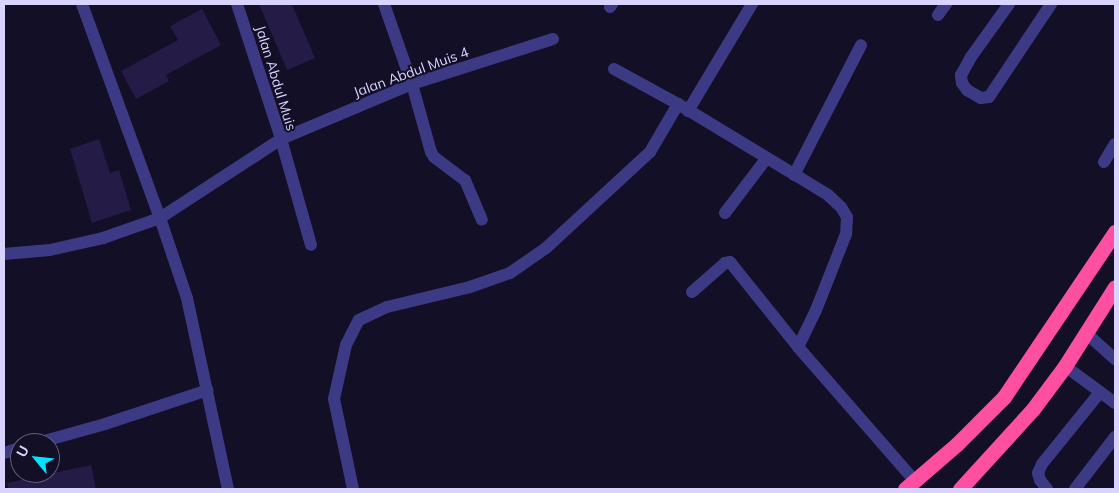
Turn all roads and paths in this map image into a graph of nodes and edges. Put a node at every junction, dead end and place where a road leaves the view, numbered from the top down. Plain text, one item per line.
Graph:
1 (82, 4) edge
2 (237, 4) edge
3 (384, 4) edge
4 (752, 4) edge
5 (946, 4) edge
6 (1009, 4) edge
7 (1051, 4) edge
8 (938, 15) dead end
9 (553, 39) dead end
10 (861, 46) dead end
11 (614, 69) dead end
12 (412, 84) junction
13 (683, 108) junction
14 (281, 139) junction
15 (1115, 144) edge
16 (766, 159) junction
17 (1104, 162) dead end
18 (794, 175) junction
19 (725, 213) dead end
20 (160, 218) junction
21 (482, 220) dead end
22 (1115, 232) edge
23 (311, 245) dead end
24 (4, 254) edge
25 (1115, 287) edge
26 (692, 292) dead end
27 (1086, 333) junction
28 (798, 348) junction
29 (1115, 359) edge
30 (1065, 366) junction
31 (208, 390) junction
32 (1100, 392) junction
33 (1115, 403) edge
34 (60, 437) edge
35 (1115, 438) edge
36 (910, 485) edge
37 (228, 489) edge
38 (353, 489) edge
39 (960, 489) edge
40 (1047, 489) edge
41 (1075, 489) edge

1 - 20 street
2 - 14 street, Jalan Abdul Muis
3 - 12 street
4 - 13 street
5 - 8 street
6 - 7 street
9 - 12 street, Jalan Abdul Muis 4
10 - 18 street
11 - 13 street
12 - 14 street, Jalan Abdul Muis 4
12 - 21 street
13 - 16 street
13 - 38 street
14 - 20 street, Jalan Abdul Muis
14 - 23 street
15 - 17 street
16 - 18 street
16 - 19 street
18 - 28 street
20 - 24 street, Jalan Abdul Muis
20 - 31 street
22 - 36 highway
25 - 27 highway
26 - 28 street
27 - 29 street
27 - 30 highway
28 - 36 street
30 - 32 street
30 - 39 highway
31 - 34 street
31 - 37 street
32 - 33 street
32 - 40 street
35 - 41 street

